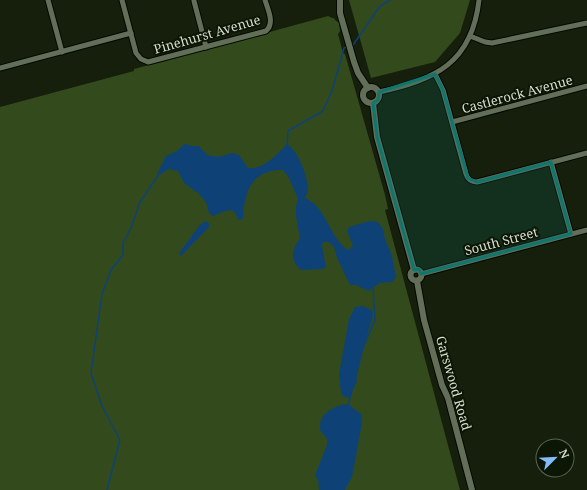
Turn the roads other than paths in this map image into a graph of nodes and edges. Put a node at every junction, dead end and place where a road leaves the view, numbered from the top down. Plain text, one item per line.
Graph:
1 (48, 0) edge
2 (122, 0) edge
3 (266, 0) edge
4 (340, 0) edge
5 (479, 0) edge
6 (194, 1) dead end
7 (587, 23) edge
8 (131, 33) junction
9 (470, 36) junction
10 (206, 46) junction
11 (62, 52) junction
12 (0, 68) edge
13 (435, 74) junction
14 (587, 86) edge
15 (368, 88) junction
16 (379, 92) junction
17 (374, 103) junction
18 (452, 122) junction
19 (587, 153) edge
20 (551, 162) junction
21 (587, 230) edge
22 (571, 234) junction
23 (414, 270) junction
24 (421, 274) junction
25 (417, 281) junction
26 (472, 490) edge

1 - 11 street
2 - 8 street, Pinehurst Avenue
3 - 10 street, Pinehurst Avenue
4 - 15 street
5 - 9 street
6 - 10 street
7 - 9 street
8 - 10 street, Pinehurst Avenue
8 - 11 street
9 - 13 street
11 - 12 street
13 - 16 street
13 - 18 street
14 - 18 street, Castlerock Avenue
15 - 16 street
15 - 17 street
16 - 17 street
17 - 23 street
18 - 20 street
19 - 20 street
20 - 22 street
21 - 22 street, South Street
22 - 24 street, South Street
23 - 24 street
23 - 25 street
24 - 25 street
25 - 26 street, Garswood Road

